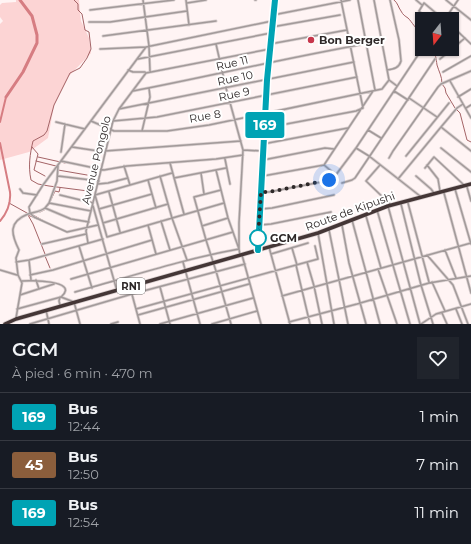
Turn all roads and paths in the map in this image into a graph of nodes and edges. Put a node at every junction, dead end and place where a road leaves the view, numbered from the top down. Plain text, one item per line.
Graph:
1 (143, 0) edge
2 (174, 0) edge
3 (186, 0) edge
4 (206, 0) edge
5 (275, 0) edge
6 (350, 0) edge
7 (358, 0) edge
8 (374, 0) edge
9 (390, 0) edge
10 (416, 0) edge
11 (446, 0) edge
12 (458, 0) edge
13 (342, 1) edge
14 (143, 4) junction
15 (187, 4) junction
16 (422, 5) junction
17 (454, 6) junction
18 (90, 10) dead end
19 (187, 10) junction
20 (419, 12) edge
21 (436, 12) edge
22 (449, 12) edge
23 (273, 15) junction
24 (340, 15) dead end
25 (145, 17) junction
26 (471, 20) edge
27 (216, 21) dead end
28 (272, 21) junction
29 (89, 22) dead end
30 (189, 25) junction
31 (272, 28) junction
32 (347, 30) junction
33 (147, 31) junction
34 (271, 33) junction
35 (459, 33) edge
36 (103, 36) dead end
37 (465, 38) junction
38 (382, 41) junction
39 (216, 44) junction
40 (270, 44) junction
41 (366, 44) junction
42 (471, 44) edge
43 (146, 46) junction
44 (149, 46) junction
45 (350, 46) junction
46 (100, 49) dead end
47 (270, 49) junction
48 (417, 56) edge
49 (470, 56) edge
50 (150, 57) junction
51 (219, 58) junction
52 (137, 59) junction
53 (435, 59) dead end
54 (440, 59) dead end
55 (269, 62) junction
56 (354, 62) junction
57 (471, 62) edge
58 (128, 70) junction
59 (387, 70) junction
60 (471, 71) edge
61 (149, 72) junction
62 (443, 72) dead end
63 (223, 73) junction
64 (357, 77) junction
65 (267, 80) junction
66 (390, 80) junction
67 (450, 81) junction
68 (398, 86) junction
69 (149, 88) junction
70 (226, 88) junction
71 (471, 89) edge
72 (374, 90) junction
73 (133, 91) junction
74 (394, 91) junction
75 (360, 93) junction
76 (266, 96) junction
77 (458, 96) junction
78 (408, 99) junction
79 (449, 102) dead end
80 (149, 103) junction
81 (230, 103) junction
82 (463, 104) junction
83 (471, 105) edge
84 (423, 107) junction
85 (363, 108) junction
86 (466, 108) junction
87 (119, 109) junction
88 (266, 112) junction
89 (437, 117) junction
90 (471, 118) edge
91 (145, 119) junction
92 (235, 119) junction
93 (91, 121) junction
94 (113, 121) junction
95 (56, 122) dead end
96 (65, 124) junction
97 (441, 127) junction
98 (264, 128) junction
99 (349, 128) junction
100 (85, 129) junction
101 (110, 130) junction
102 (368, 130) junction
103 (142, 131) junction
104 (381, 138) junction
105 (241, 141) junction
106 (263, 144) junction
107 (72, 147) junction
108 (356, 148) junction
109 (441, 148) dead end
110 (334, 149) junction
111 (243, 150) junction
112 (105, 151) junction
113 (263, 151) junction
114 (471, 151) edge
115 (61, 152) dead end
116 (243, 155) junction
117 (369, 156) junction
118 (406, 156) dead end
119 (225, 158) junction
120 (389, 158) dead end
121 (263, 160) junction
122 (61, 161) junction
123 (170, 163) junction
124 (427, 164) junction
125 (324, 165) junction
126 (380, 165) junction
127 (58, 166) junction
128 (124, 166) junction
129 (226, 168) junction
130 (425, 168) dead end
131 (102, 170) junction
132 (216, 170) junction
133 (471, 172) edge
134 (172, 173) junction
135 (200, 173) junction
136 (58, 176) junction
137 (160, 176) junction
138 (336, 176) junction
139 (416, 176) dead end
140 (262, 177) junction
141 (128, 178) junction
142 (174, 178) junction
143 (398, 179) junction
144 (148, 180) junction
145 (99, 181) junction
146 (342, 183) dead end
147 (98, 184) junction
148 (230, 184) dead end
149 (471, 184) edge
150 (465, 185) junction
151 (130, 186) junction
152 (455, 188) junction
153 (20, 189) dead end
154 (221, 190) junction
155 (442, 191) junction
156 (109, 192) junction
157 (261, 192) junction
158 (434, 193) junction
159 (152, 194) junction
160 (204, 194) junction
161 (36, 195) junction
162 (60, 195) dead end
163 (95, 195) junction
164 (334, 196) dead end
165 (420, 196) junction
166 (471, 201) edge
167 (49, 202) junction
168 (400, 202) junction
169 (224, 203) junction
170 (408, 203) dead end
171 (168, 204) junction
172 (93, 205) junction
173 (113, 205) junction
174 (390, 205) junction
175 (45, 208) junction
176 (156, 208) junction
177 (99, 209) junction
178 (260, 209) junction
179 (377, 210) junction
180 (91, 211) junction
181 (197, 211) junction
182 (331, 212) dead end
183 (30, 213) junction
184 (184, 214) junction
185 (365, 215) junction
186 (172, 218) junction
187 (228, 218) junction
188 (117, 220) junction
189 (352, 220) junction
190 (161, 221) junction
191 (89, 222) junction
192 (103, 224) junction
193 (98, 225) junction
194 (148, 225) junction
195 (259, 225) junction
196 (342, 225) junction
197 (202, 226) junction
198 (87, 228) junction
199 (329, 230) junction
200 (233, 232) junction
201 (120, 233) junction
202 (318, 233) junction
203 (86, 234) junction
204 (103, 239) junction
205 (152, 240) junction
206 (206, 240) junction
207 (88, 243) junction
208 (308, 243) dead end
209 (42, 244) dead end
210 (471, 244) edge
211 (79, 246) junction
212 (315, 246) dead end
213 (459, 246) junction
214 (182, 247) junction
215 (269, 247) junction
216 (292, 248) junction
217 (239, 249) junction
218 (170, 250) junction
219 (258, 250) junction
220 (445, 250) junction
221 (106, 253) junction
222 (156, 254) junction
223 (210, 254) junction
224 (271, 254) junction
225 (241, 255) junction
226 (427, 255) junction
227 (422, 256) junction
228 (414, 259) junction
229 (28, 260) junction
230 (83, 260) junction
231 (187, 260) junction
232 (183, 261) junction
233 (16, 262) junction
234 (213, 262) junction
235 (307, 262) junction
236 (403, 262) junction
237 (245, 264) junction
238 (297, 265) junction
239 (392, 265) junction
240 (110, 267) junction
241 (381, 268) junction
242 (378, 269) junction
243 (0, 270) edge
244 (185, 270) junction
245 (275, 270) junction
246 (216, 271) junction
247 (366, 272) junction
248 (88, 274) junction
249 (18, 275) junction
250 (30, 275) junction
251 (352, 276) junction
252 (466, 276) junction
253 (471, 276) edge
254 (248, 277) junction
255 (456, 278) junction
256 (71, 279) dead end
257 (188, 279) junction
258 (340, 279) junction
259 (448, 279) junction
260 (31, 280) junction
261 (36, 280) junction
262 (22, 281) junction
263 (114, 282) junction
264 (432, 282) junction
265 (327, 283) junction
266 (429, 283) junction
267 (56, 284) junction
268 (250, 284) junction
269 (421, 285) junction
270 (130, 286) junction
271 (220, 286) junction
272 (314, 286) junction
273 (160, 287) junction
274 (92, 288) junction
275 (410, 288) junction
276 (39, 289) junction
277 (302, 290) junction
278 (117, 291) junction
279 (222, 291) junction
280 (75, 292) dead end
281 (400, 292) junction
282 (192, 293) junction
283 (471, 293) edge
284 (132, 294) junction
285 (20, 295) junction
286 (282, 296) junction
287 (386, 296) junction
288 (61, 297) junction
289 (253, 298) junction
290 (194, 299) junction
291 (374, 299) junction
292 (164, 301) junction
293 (74, 302) junction
294 (360, 303) junction
295 (471, 304) edge
296 (226, 305) junction
297 (60, 306) junction
298 (461, 306) junction
299 (166, 307) junction
300 (346, 307) junction
301 (456, 308) junction
302 (17, 309) junction
303 (136, 309) junction
304 (46, 310) junction
305 (76, 311) junction
306 (257, 311) junction
307 (332, 311) junction
308 (445, 311) junction
309 (442, 312) junction
310 (197, 313) junction
311 (320, 313) junction
312 (138, 315) junction
313 (309, 316) junction
314 (430, 317) junction
315 (16, 319) junction
316 (48, 319) junction
317 (229, 319) junction
318 (118, 322) dead end
319 (170, 323) edge
320 (290, 323) edge
321 (424, 323) edge
322 (5, 324) edge
323 (17, 324) edge
324 (30, 324) edge
325 (49, 324) edge
326 (80, 324) edge
327 (111, 324) edge
328 (140, 324) edge
329 (160, 324) edge
330 (200, 324) edge
331 (212, 324) edge
332 (231, 324) edge
333 (261, 324) edge
334 (310, 324) edge
335 (322, 324) edge
336 (334, 324) edge
337 (348, 324) edge
338 (366, 324) edge
339 (380, 324) edge
340 (397, 324) edge
341 (410, 324) edge
342 (421, 324) edge
343 (432, 324) edge
344 (447, 324) edge
345 (462, 324) edge
346 (468, 324) edge

1 - 14 street
2 - 14 street
3 - 15 street
4 - 15 street
5 - 23 street
6 - 13 street
7 - 41 street
8 - 38 street
9 - 59 street
10 - 16 street
11 - 17 street
12 - 17 street
13 - 23 street
13 - 32 street
14 - 18 street
14 - 25 street
15 - 19 street
16 - 20 street
16 - 21 street
17 - 22 street
17 - 26 street
19 - 25 street
19 - 30 street
23 - 28 street
24 - 31 street
25 - 29 street
25 - 33 street
27 - 30 street
28 - 31 street
28 - 44 street
30 - 33 street
31 - 34 street
32 - 40 street
32 - 45 street
33 - 36 street
33 - 44 street
34 - 39 street
34 - 40 street
35 - 37 street
37 - 42 street
37 - 54 street
38 - 41 street, Rue 11
38 - 59 street
39 - 50 street
39 - 51 street
40 - 47 street
41 - 45 street, Rue 11
41 - 72 street
43 - 44 street
43 - 46 street
43 - 52 street
44 - 50 street
45 - 55 street, Rue 11
45 - 56 street
47 - 51 street
47 - 55 street
48 - 68 street
49 - 57 street
49 - 62 street
50 - 52 street
50 - 61 street
51 - 61 street
51 - 63 street
52 - 58 street
53 - 78 street
55 - 63 street, Rue 11
55 - 65 street
56 - 64 street
56 - 65 street, Rue 10
58 - 61 street
58 - 93 street
59 - 66 street
60 - 67 street
61 - 73 street, Avenue Pongolo
63 - 69 street, Rue 11
63 - 70 street
64 - 75 street
64 - 76 street, Rue 9
65 - 70 street, Rue 10
65 - 76 street
66 - 68 street
66 - 72 street, Rue 8
67 - 77 street
67 - 84 street
68 - 74 street
69 - 73 street, Rue 11
69 - 80 street
70 - 80 street, Rue 10
70 - 81 street
71 - 77 street
72 - 75 street, Rue 8
72 - 85 street
73 - 87 street, Avenue Pongolo
74 - 78 street
74 - 102 street
75 - 85 street
75 - 88 street, Rue 8
76 - 81 street, Rue 9
76 - 88 street
77 - 82 street
78 - 84 street
78 - 104 street
79 - 89 street
80 - 87 street, Rue 10
80 - 91 street
81 - 91 street, Rue 9
81 - 92 street
82 - 86 street
82 - 97 street
83 - 86 street
84 - 89 street
84 - 120 street
85 - 98 street
85 - 99 street
86 - 90 street
87 - 94 street, Avenue Pongolo
88 - 92 street, Rue 8
88 - 98 street
89 - 118 street
91 - 94 street, Rue 9
91 - 103 street
92 - 103 street, Rue 8
92 - 105 street
93 - 100 street
93 - 101 street, Rue 8
94 - 101 street, Avenue Pongolo
95 - 96 street
96 - 100 street
96 - 115 street
97 - 114 street
97 - 143 street
98 - 106 street
99 - 106 street
99 - 110 street
100 - 107 street
101 - 103 street, Rue 8
101 - 112 street, Avenue Pongolo
102 - 104 street
102 - 108 street
104 - 117 street
105 - 111 street
105 - 112 street
106 - 113 street
107 - 112 street
107 - 122 street
108 - 117 street
108 - 138 street
109 - 133 street
110 - 121 street
110 - 125 street
111 - 113 street
111 - 116 street
112 - 131 street, Avenue Pongolo
113 - 121 street
116 - 119 street
116 - 217 street
117 - 126 street
117 - 146 street
119 - 123 street
119 - 129 street
121 - 140 street
122 - 127 street
122 - 131 street
123 - 128 street
123 - 134 street
124 - 130 street
124 - 150 street
124 - 155 street
125 - 138 street
125 - 140 street
126 - 143 street
126 - 174 street
127 - 136 street
127 - 161 street
128 - 131 street
128 - 141 street
129 - 132 street
129 - 148 street
131 - 145 street, Avenue Pongolo
132 - 135 street
132 - 154 street
134 - 137 street
134 - 142 street
135 - 142 street
135 - 160 street
136 - 145 street
136 - 167 street
137 - 144 street
137 - 171 street
138 - 157 street
139 - 158 street
140 - 157 street
141 - 147 street
141 - 151 street
142 - 184 street
143 - 165 street
144 - 151 street
144 - 159 street
145 - 147 street, Avenue Pongolo
147 - 163 street, Avenue Pongolo
149 - 150 highway, Route de Kipushi / RN1
150 - 152 highway, Route de Kipushi / RN1
150 - 166 street
151 - 156 street
152 - 155 highway, Route de Kipushi / RN1
152 - 210 street
153 - 161 street
154 - 160 street
154 - 169 street
155 - 158 highway, Route de Kipushi / RN1
155 - 213 street
156 - 163 street
156 - 173 street
157 - 178 street
158 - 165 highway, Route de Kipushi / RN1
159 - 173 street
159 - 176 street
160 - 181 street
161 - 183 street
162 - 172 street
163 - 172 street, Avenue Pongolo
163 - 177 street
164 - 178 street
165 - 168 highway, Route de Kipushi / RN1
167 - 175 street
167 - 180 street
168 - 174 highway, Route de Kipushi / RN1
168 - 228 street
169 - 181 street
169 - 187 street
170 - 227 street
171 - 176 street
171 - 186 street
172 - 180 street, Avenue Pongolo
172 - 193 street
173 - 177 street
173 - 188 street
174 - 179 highway, Route de Kipushi / RN1
174 - 236 street
175 - 183 street
175 - 191 street
176 - 188 street
177 - 192 street
178 - 195 street
179 - 185 highway, Route de Kipushi / RN1
179 - 239 street
180 - 191 street, Avenue Pongolo
181 - 184 street
181 - 197 street
182 - 195 street
183 - 198 street
183 - 233 street
184 - 186 street
185 - 189 highway, Route de Kipushi / RN1
185 - 241 street
186 - 190 street
186 - 214 street
187 - 197 street
187 - 200 street
188 - 192 street
188 - 201 street
189 - 196 highway, Route de Kipushi / RN1
189 - 247 street
190 - 194 street
190 - 218 street
191 - 198 street, Avenue Pongolo
192 - 201 street
193 - 198 street
193 - 204 street
194 - 201 street
194 - 205 street
195 - 219 street
196 - 199 highway, Route de Kipushi / RN1
196 - 251 street
197 - 206 street
198 - 203 street, Avenue Pongolo
199 - 202 highway, Route de Kipushi / RN1
199 - 258 street
200 - 206 street
200 - 217 street
202 - 215 highway, Route de Kipushi / RN1
202 - 265 street
203 - 207 street, Avenue Pongolo
203 - 209 street
204 - 207 street
204 - 221 street
205 - 221 street
205 - 222 street
206 - 214 street
206 - 223 street
207 - 211 street
208 - 216 street
210 - 213 street
211 - 229 street
211 - 230 street
212 - 235 street
213 - 220 street
213 - 252 street
214 - 218 street
214 - 231 street
215 - 219 highway, Route de Kipushi / RN1
215 - 224 street
216 - 224 street
216 - 238 street
217 - 223 street
217 - 225 street
218 - 222 street
219 - 225 highway, Route de Kipushi / RN1
220 - 226 street
220 - 255 street
221 - 230 street
221 - 240 street
222 - 240 street
223 - 231 street
223 - 234 street
224 - 245 street
225 - 234 highway, Route de Kipushi / RN1
225 - 237 street
226 - 227 street
226 - 259 street
227 - 228 street
227 - 266 street
228 - 236 street
228 - 269 street
229 - 233 street
229 - 250 street
230 - 248 street
230 - 250 street
231 - 232 street
232 - 244 street
232 - 263 street
233 - 249 street
234 - 244 highway, Route de Kipushi / RN1
234 - 246 street
235 - 238 street
235 - 272 street
236 - 239 street
236 - 275 street
237 - 246 street
237 - 254 street
238 - 245 street
238 - 277 street
239 - 241 street
239 - 281 street
240 - 248 street
240 - 263 street
241 - 242 street
242 - 247 street
242 - 287 street
243 - 249 street
244 - 257 street
244 - 270 highway, Route de Kipushi / RN1
245 - 254 street
245 - 286 street
246 - 257 street
246 - 271 street
247 - 251 street
247 - 291 street
248 - 256 street
248 - 274 street
249 - 262 street
250 - 260 street
251 - 258 street
251 - 294 street
252 - 253 street
252 - 255 street
252 - 283 street
254 - 268 street
254 - 271 street
255 - 259 street
257 - 273 street
257 - 282 street
258 - 265 street
258 - 300 street
259 - 264 street
259 - 298 street
260 - 261 street
260 - 262 street
261 - 267 street
261 - 276 street
262 - 285 street
263 - 274 street
263 - 278 street
264 - 266 street
264 - 308 street
265 - 272 street
265 - 307 street
266 - 269 street
267 - 276 street
267 - 288 street
268 - 279 street
268 - 289 street
269 - 275 street
269 - 314 street
270 - 278 highway, Route de Kipushi / RN1
270 - 284 street
271 - 279 street
271 - 282 street
272 - 277 street
272 - 311 street
273 - 284 street
273 - 292 street
274 - 280 street
275 - 281 street
275 - 342 street
276 - 285 street
277 - 286 street
277 - 313 street
278 - 293 highway, Route de Kipushi / RN1
279 - 290 street
279 - 296 street
281 - 287 street
281 - 341 street
282 - 290 street
282 - 292 street
284 - 303 street
284 - 305 street
285 - 302 street
286 - 320 street
287 - 291 street
287 - 340 street
288 - 293 street
288 - 297 street
288 - 302 street
289 - 296 street
289 - 306 street
290 - 299 street
290 - 310 street
291 - 294 street
291 - 339 street
292 - 299 street
292 - 303 street
293 - 297 highway, Route de Kipushi / RN1
293 - 305 street
294 - 300 street
294 - 338 street
295 - 298 street
296 - 310 street
296 - 317 street
297 - 304 highway, Route de Kipushi / RN1
298 - 301 street
298 - 346 street
299 - 312 street
299 - 319 street
300 - 307 street
300 - 337 street
301 - 308 street
301 - 345 street
302 - 315 street
303 - 312 street
304 - 315 highway, Route de Kipushi / RN1
304 - 316 street
305 - 316 street
305 - 326 street
306 - 317 street
306 - 333 street
307 - 311 street
307 - 336 street
308 - 309 street
309 - 314 street
309 - 344 street
310 - 319 street
310 - 330 street
311 - 313 street
311 - 335 street
312 - 328 street
313 - 320 street
313 - 334 street
314 - 321 street
314 - 343 street
315 - 322 highway, Route de Kipushi / RN1
315 - 323 street
316 - 324 street
316 - 325 street
317 - 331 street
317 - 332 street
318 - 327 street
319 - 329 street
321 - 342 street

